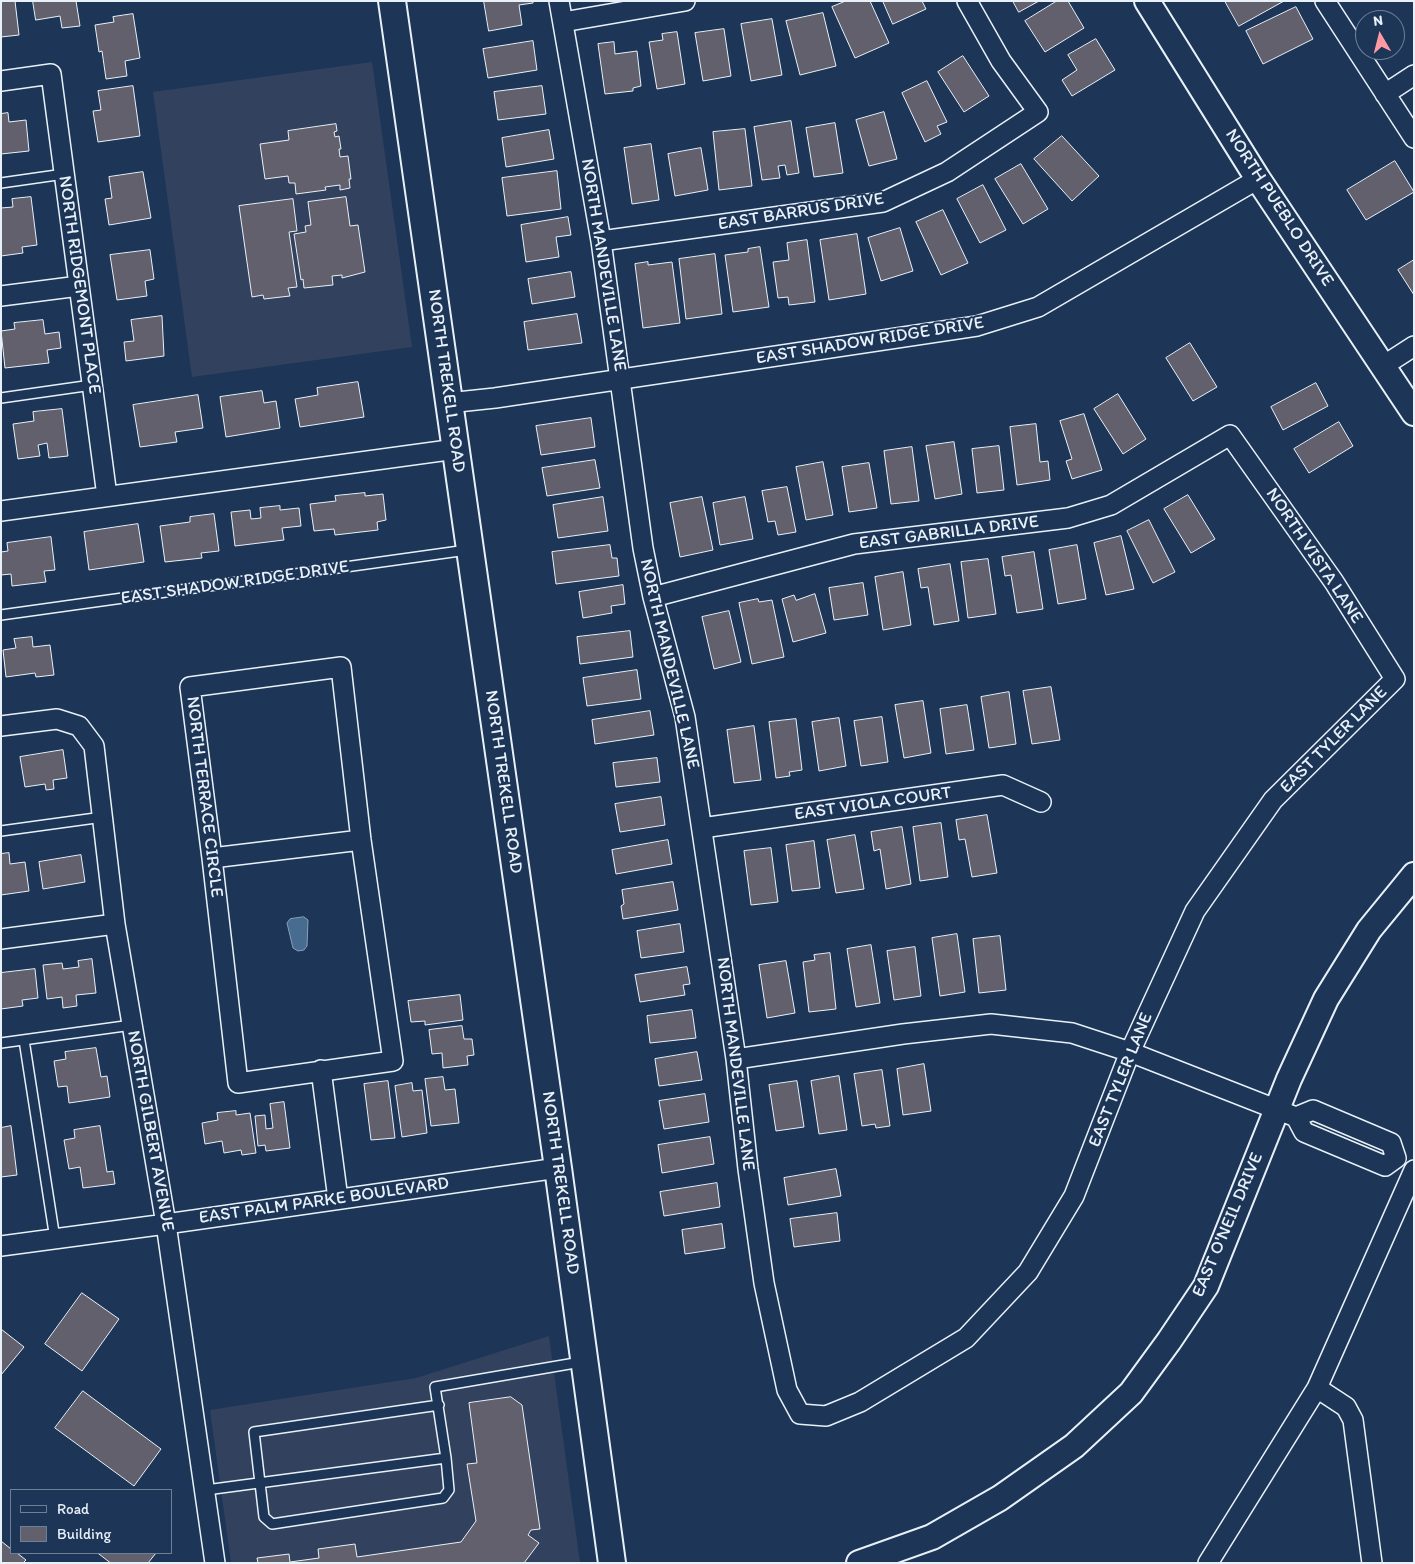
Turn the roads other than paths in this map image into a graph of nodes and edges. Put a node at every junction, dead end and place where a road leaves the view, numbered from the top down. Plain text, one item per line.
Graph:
1 (392, 1) edge
2 (559, 1) edge
3 (685, 1) edge
4 (967, 1) edge
5 (1147, 1) edge
6 (1325, 1) edge
7 (563, 22) junction
8 (1414, 75) edge
9 (1, 81) edge
10 (1385, 94) junction
11 (1414, 138) edge
12 (64, 174) junction
13 (1258, 179) junction
14 (1, 183) edge
15 (601, 241) junction
16 (79, 286) junction
17 (1, 296) edge
18 (1414, 346) edge
19 (1383, 366) junction
20 (621, 379) junction
21 (92, 385) junction
22 (1, 398) edge
23 (448, 403) junction
24 (1414, 413) edge
25 (1230, 435) joint
26 (456, 449) junction
27 (107, 496) junction
28 (1, 511) edge
29 (470, 550) junction
30 (653, 597) junction
31 (1, 615) edge
32 (1395, 679) joint
33 (1, 726) edge
34 (1041, 802) dead end
35 (103, 817) junction
36 (702, 828) junction
37 (1, 831) edge
38 (361, 840) junction
39 (212, 858) junction
40 (1414, 875) edge
41 (115, 924) junction
42 (1, 939) edge
43 (132, 1026) junction
44 (24, 1040) junction
45 (1, 1043) edge
46 (1130, 1052) junction
47 (736, 1059) junction
48 (322, 1070) junction
49 (1286, 1114) junction
50 (1414, 1165) edge
51 (558, 1168) junction
52 (1414, 1170) edge
53 (338, 1199) junction
54 (166, 1224) junction
55 (55, 1239) junction
56 (1, 1246) edge
57 (584, 1361) junction
58 (1316, 1388) junction
59 (439, 1406) junction
60 (800, 1414) joint
61 (446, 1458) junction
62 (260, 1482) junction
63 (206, 1490) junction
64 (215, 1563) edge
65 (612, 1563) edge
66 (859, 1563) edge
67 (1208, 1563) edge
68 (1372, 1563) edge

1 - 23 main road, NORTH TREKELL ROAD
2 - 7 street, NORTH MANDEVILLE LANE
3 - 7 street
4 - 15 street, EAST BARRUS DRIVE
5 - 13 street, NORTH PUEBLO DRIVE
6 - 10 street
7 - 15 street, NORTH MANDEVILLE LANE
8 - 10 street
9 - 12 street, NORTH RIDGEMONT PLACE
10 - 11 street
12 - 14 lane
12 - 16 street, NORTH RIDGEMONT PLACE
13 - 19 street, NORTH PUEBLO DRIVE
13 - 20 street, EAST SHADOW RIDGE DRIVE
15 - 20 street, NORTH MANDEVILLE LANE
16 - 17 street
16 - 21 street, NORTH RIDGEMONT PLACE
18 - 19 street
19 - 24 street, NORTH PUEBLO DRIVE
20 - 23 street, EAST SHADOW RIDGE DRIVE
20 - 30 street, NORTH MANDEVILLE LANE
21 - 22 lane
21 - 27 street, NORTH RIDGEMONT PLACE
23 - 26 main road, NORTH TREKELL ROAD
25 - 30 street, EAST GABRILLA DRIVE
25 - 32 street, NORTH VISTA LANE
26 - 27 street
26 - 29 main road, NORTH TREKELL ROAD
27 - 28 street
29 - 31 lane, EAST SHADOW RIDGE DRIVE
29 - 51 main road, NORTH TREKELL ROAD
30 - 36 street, NORTH MANDEVILLE LANE
32 - 46 street, EAST TYLER LANE
33 - 35 street, NORTH GILBERT AVENUE
34 - 36 street, EAST VIOLA COURT
35 - 37 lane
35 - 41 street, NORTH GILBERT AVENUE
36 - 47 street, NORTH MANDEVILLE LANE
38 - 39 street
38 - 39 street, NORTH TERRACE CIRCLE
38 - 48 street, NORTH TERRACE CIRCLE
39 - 48 street, NORTH TERRACE CIRCLE
40 - 49 street, EAST O'NEIL DRIVE
41 - 42 street
41 - 43 street, NORTH GILBERT AVENUE
43 - 44 lane
43 - 54 street, NORTH GILBERT AVENUE
44 - 45 lane
44 - 55 lane
46 - 47 street
46 - 49 street
46 - 60 street, EAST TYLER LANE
47 - 60 street, NORTH MANDEVILLE LANE
48 - 53 street
49 - 50 street
49 - 66 street, EAST O'NEIL DRIVE
51 - 53 street, EAST PALM PARKE BOULEVARD
51 - 57 main road, NORTH TREKELL ROAD
52 - 58 street
53 - 54 street, EAST PALM PARKE BOULEVARD
54 - 55 street, EAST PALM PARKE BOULEVARD
54 - 63 street, NORTH GILBERT AVENUE
55 - 56 street, EAST PALM PARKE BOULEVARD
57 - 59 lane
57 - 65 main road, NORTH TREKELL ROAD
58 - 67 street
58 - 68 street
59 - 61 lane
59 - 62 lane
61 - 62 lane
61 - 62 lane
62 - 63 lane
63 - 64 street, NORTH GILBERT AVENUE

